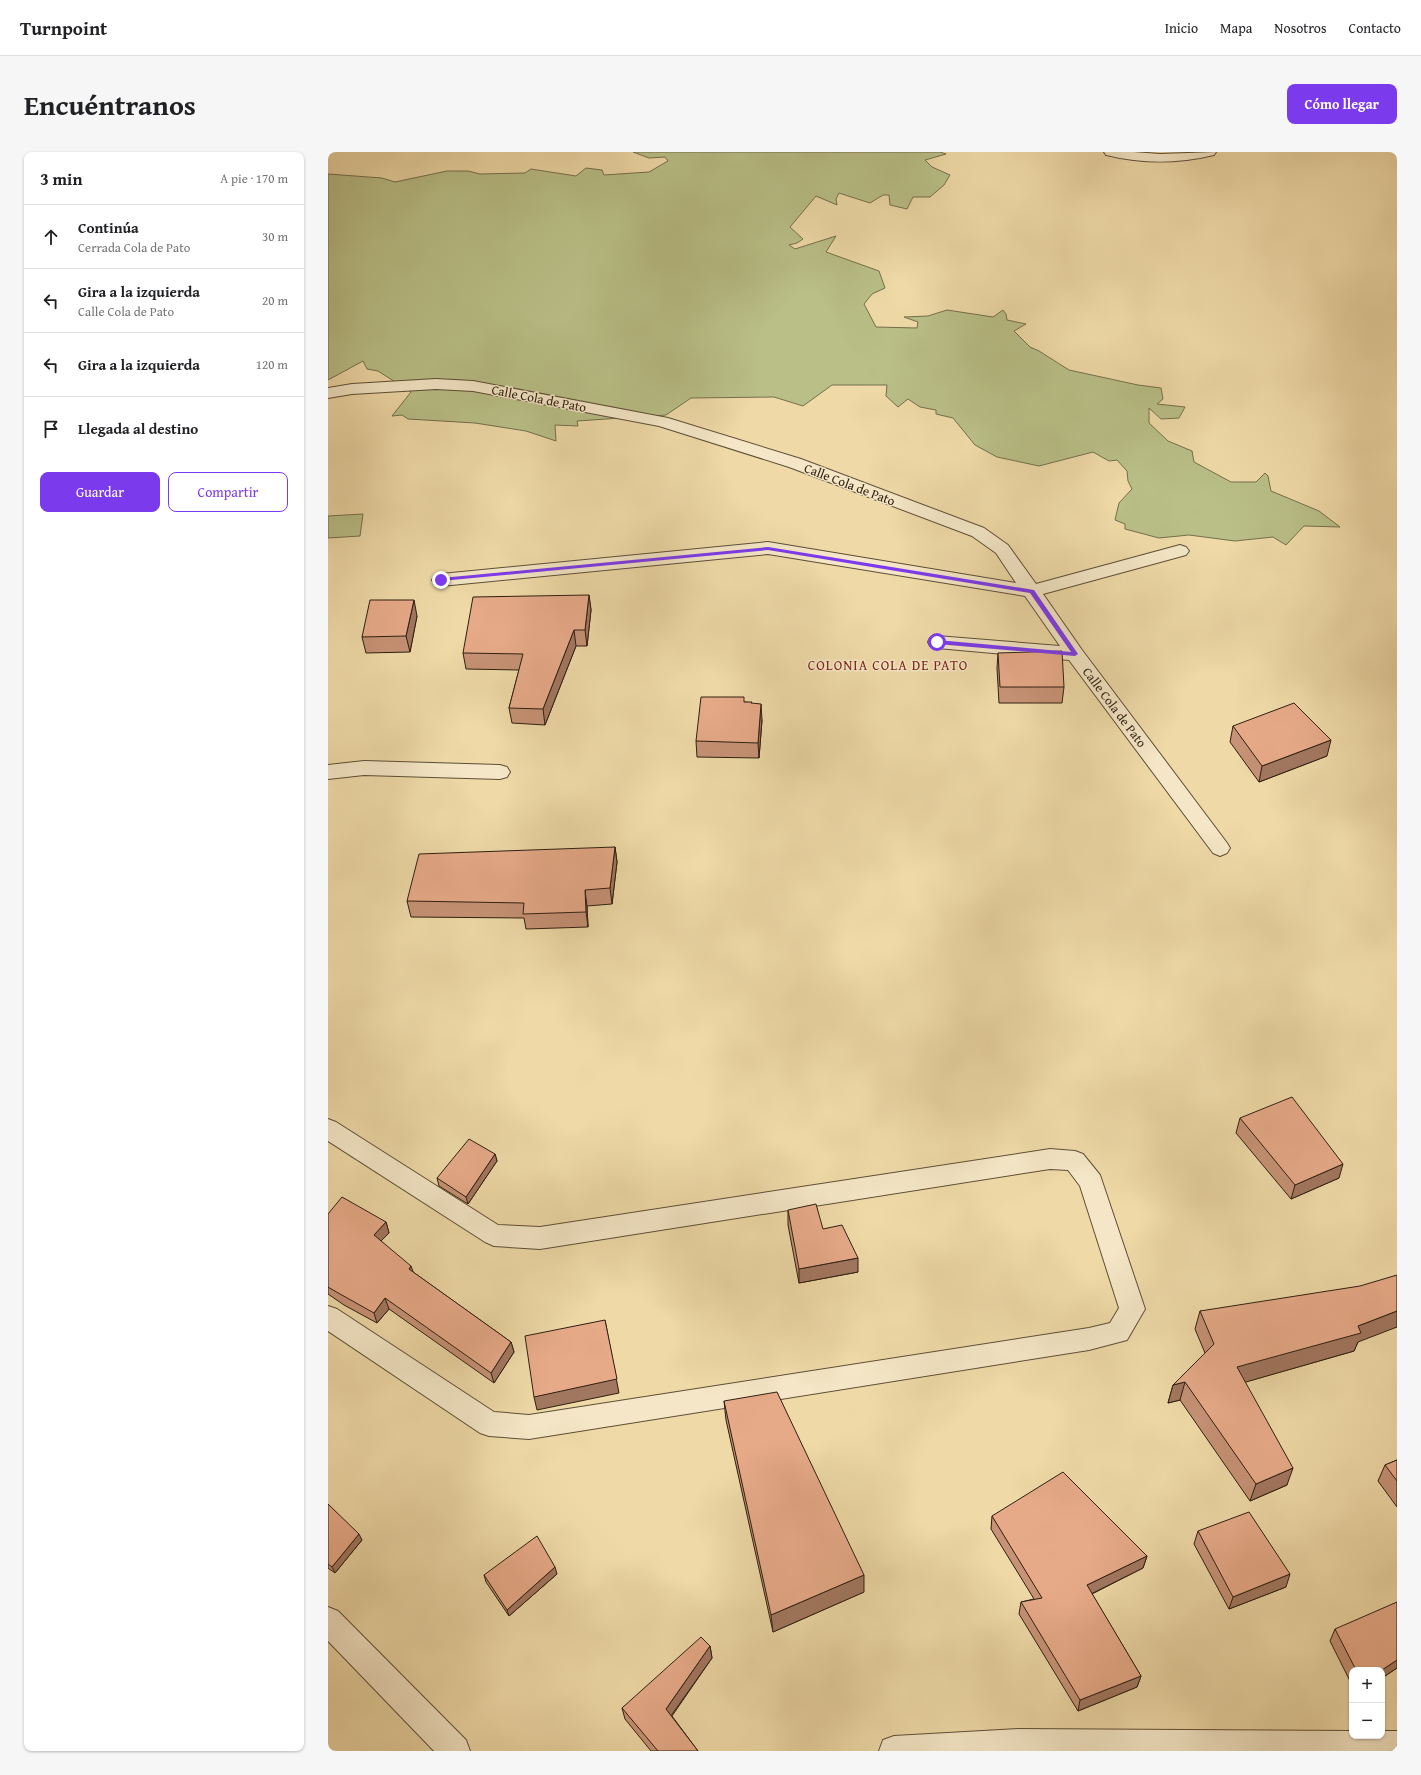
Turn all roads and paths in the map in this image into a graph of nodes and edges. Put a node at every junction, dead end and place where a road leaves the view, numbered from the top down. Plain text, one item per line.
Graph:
1 (1111, 152) edge
2 (1209, 152) edge
3 (328, 393) edge
4 (1180, 551) dead end
5 (441, 580) dead end
6 (1032, 591) junction
7 (937, 642) dead end
8 (1075, 654) junction
9 (328, 772) edge
10 (500, 772) dead end
11 (1220, 848) dead end
12 (328, 1129) edge
13 (328, 1318) edge
14 (328, 1621) edge
15 (1397, 1746) edge
16 (455, 1751) edge
17 (894, 1751) edge

1 - 2 street
3 - 6 street, Calle Cola de Pato
4 - 6 street
5 - 6 street
6 - 8 street, Calle Cola de Pato
7 - 8 street
8 - 11 street, Calle Cola de Pato
9 - 10 street
12 - 13 street
14 - 16 street
15 - 17 street

